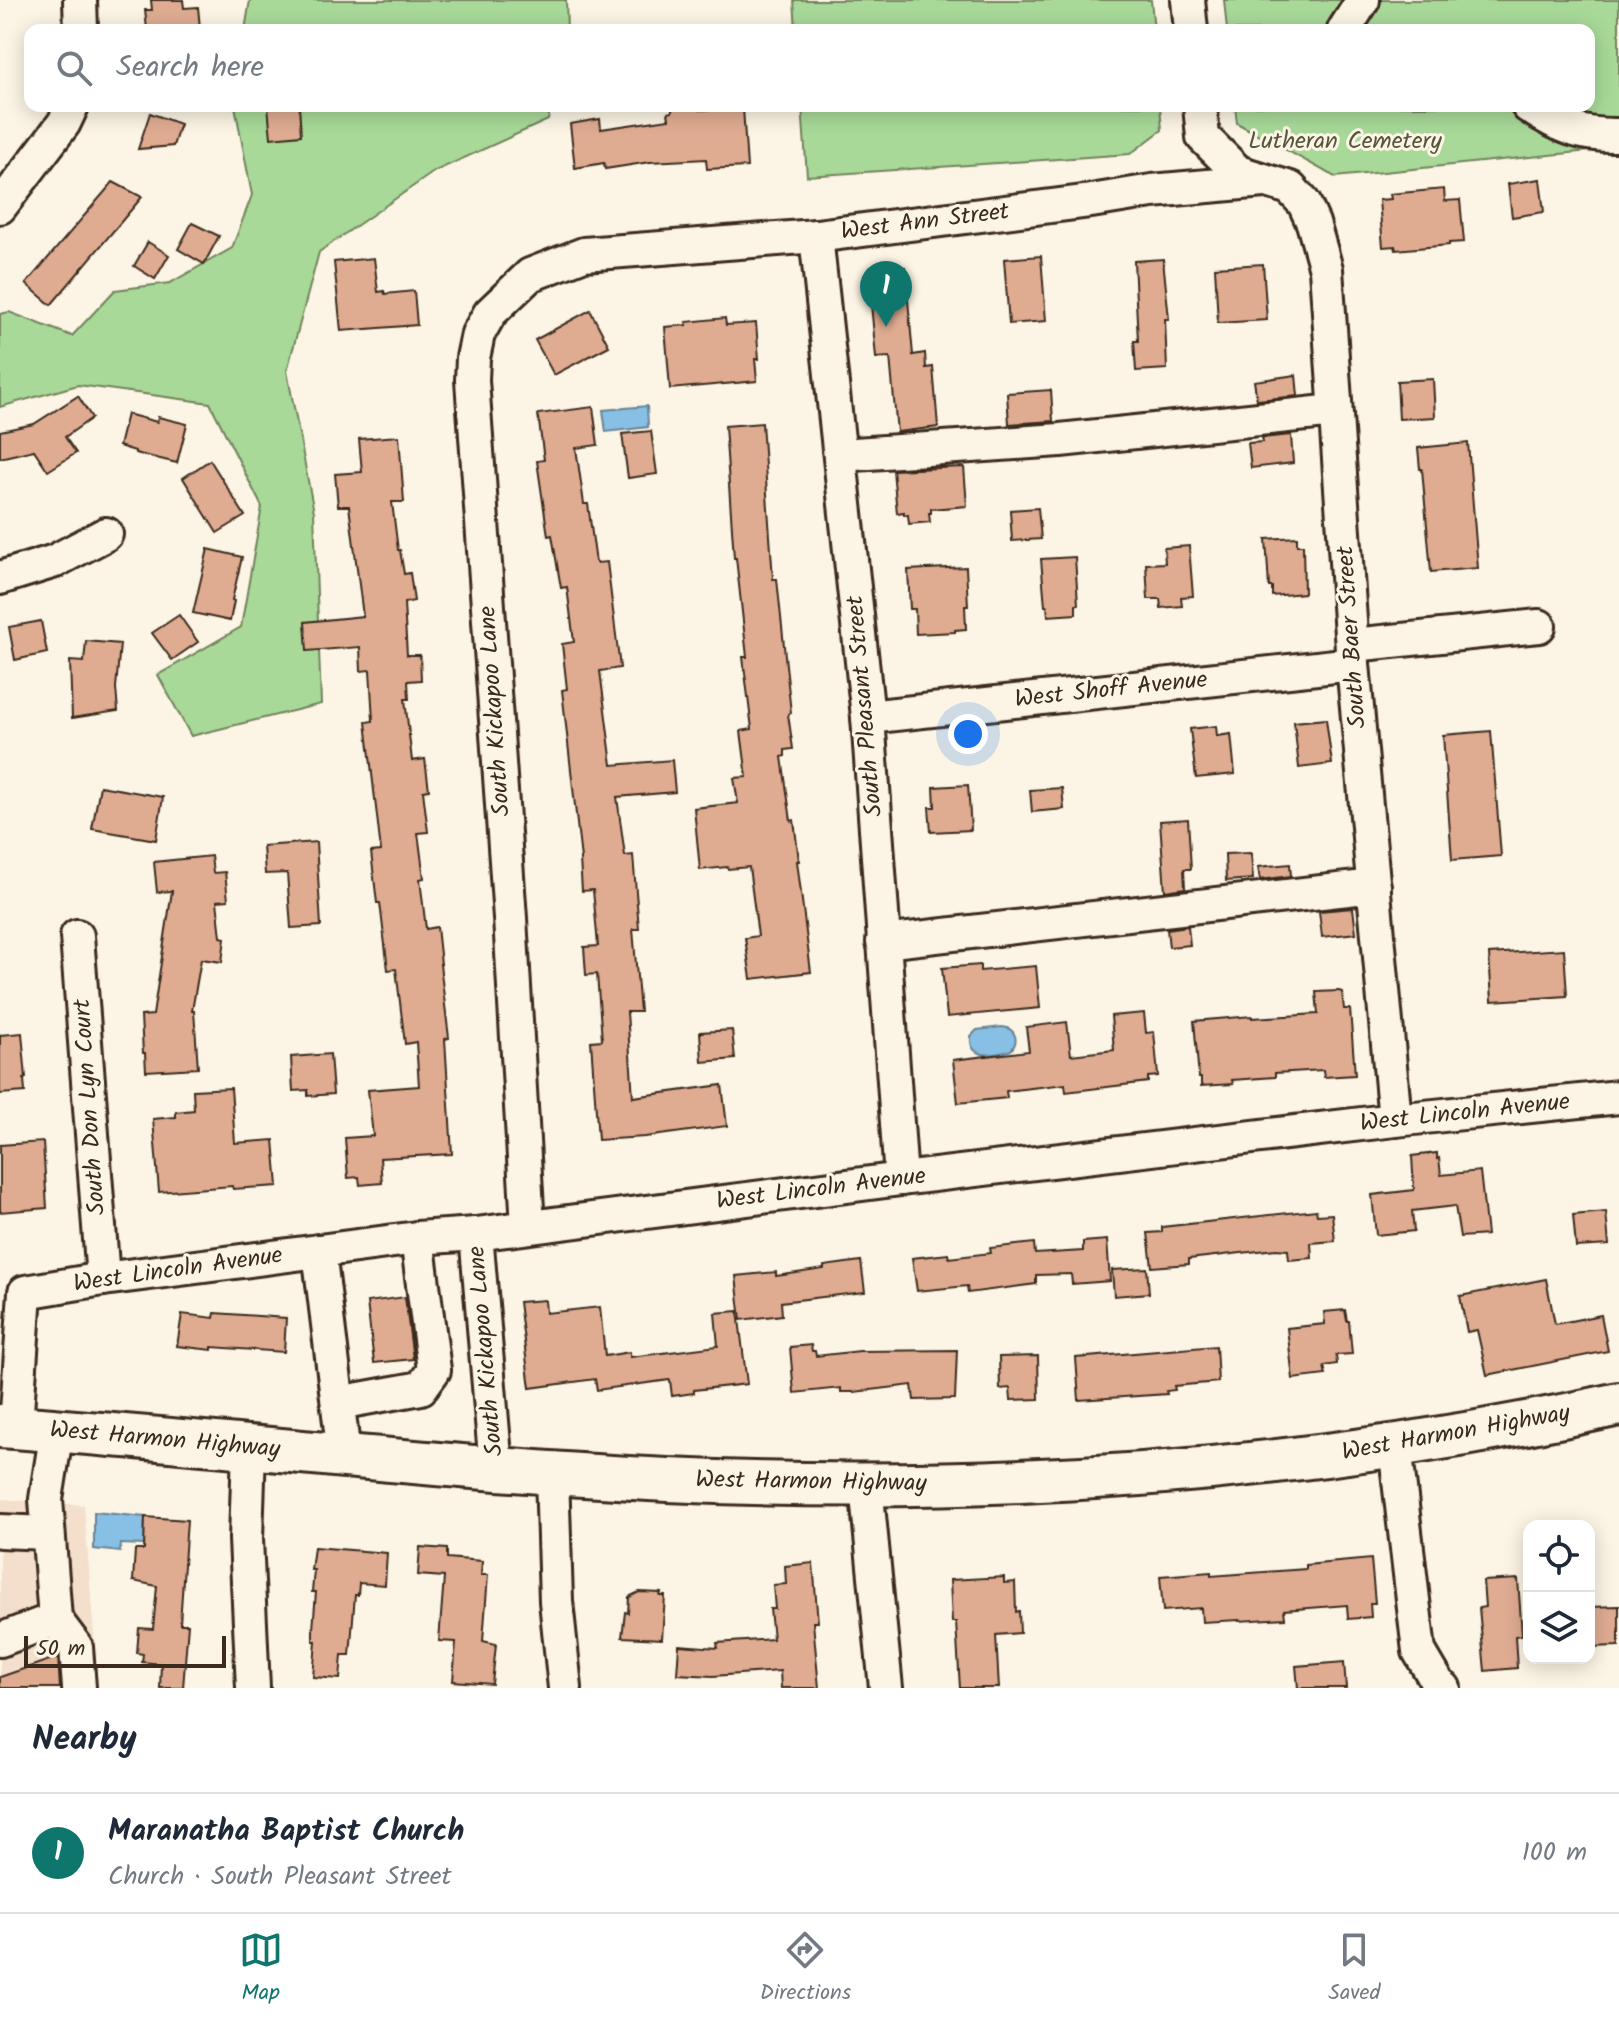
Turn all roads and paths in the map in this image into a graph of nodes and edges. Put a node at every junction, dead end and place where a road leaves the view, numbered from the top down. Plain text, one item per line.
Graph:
1 (80, 0) edge
2 (1188, 0) edge
3 (1363, 0) edge
4 (81, 24) edge
5 (1190, 24) edge
6 (1348, 24) edge
7 (69, 112) edge
8 (1538, 112) edge
9 (1202, 121) edge
10 (1619, 135) edge
11 (1264, 181) junction
12 (1152, 191) junction
13 (0, 207) edge
14 (816, 236) junction
15 (584, 254) joint
16 (1335, 411) junction
17 (840, 455) junction
18 (106, 534) dead end
19 (0, 578) edge
20 (1539, 626) dead end
21 (1353, 655) junction
22 (868, 717) junction
23 (1374, 886) junction
24 (77, 936) dead end
25 (883, 942) junction
26 (1619, 1097) edge
27 (1395, 1120) junction
28 (901, 1179) junction
29 (528, 1226) junction
30 (476, 1234) junction
31 (417, 1238) junction
32 (319, 1251) junction
33 (103, 1279) junction
34 (12, 1294) edge
35 (338, 1403) junction
36 (1619, 1404) edge
37 (8, 1427) edge
38 (57, 1430) junction
39 (1395, 1446) junction
40 (249, 1449) junction
41 (344, 1455) junction
42 (496, 1468) junction
43 (552, 1474) junction
44 (866, 1485) junction
45 (0, 1531) edge
46 (48, 1533) junction
47 (55, 1619) junction
48 (0, 1640) edge
49 (79, 1688) edge
50 (253, 1688) edge
51 (565, 1688) edge
52 (886, 1688) edge
53 (1444, 1688) edge

1 - 4 street
2 - 5 street
3 - 6 street
7 - 13 street
8 - 10 street
9 - 11 street
9 - 12 street
11 - 12 street, West Ann Street
11 - 16 street, South Baer Street
12 - 14 street, West Ann Street
14 - 15 street, West Ann Street
14 - 17 street, South Pleasant Street
15 - 29 street, South Kickapoo Lane
16 - 17 street
16 - 21 street, South Baer Street
17 - 22 street, South Pleasant Street
18 - 19 street
20 - 21 street, West Shoff Avenue
21 - 22 street, West Shoff Avenue
21 - 23 street, South Baer Street
22 - 25 street, South Pleasant Street
23 - 25 street
23 - 27 street, South Baer Street
24 - 33 street, South Don Lyn Court
25 - 28 street, South Pleasant Street
26 - 27 street, West Lincoln Avenue
27 - 28 street, West Lincoln Avenue
28 - 29 street, West Lincoln Avenue
29 - 30 street, West Lincoln Avenue
30 - 31 street, West Lincoln Avenue
30 - 42 street, South Kickapoo Lane
31 - 32 street, West Lincoln Avenue
31 - 35 street
32 - 33 street, West Lincoln Avenue
32 - 35 street
33 - 34 street, West Lincoln Avenue
34 - 37 street, West Lincoln Avenue
35 - 41 street
36 - 39 main road, West Harmon Highway
37 - 38 main road, West Harmon Highway
38 - 40 main road, West Harmon Highway
38 - 46 street
39 - 44 main road, West Harmon Highway
39 - 53 street
40 - 41 main road, West Harmon Highway
40 - 50 street
41 - 42 main road, West Harmon Highway
42 - 43 main road, West Harmon Highway
43 - 44 main road, West Harmon Highway
43 - 51 street
44 - 52 street
45 - 46 street
46 - 47 street
47 - 48 street
47 - 49 street

